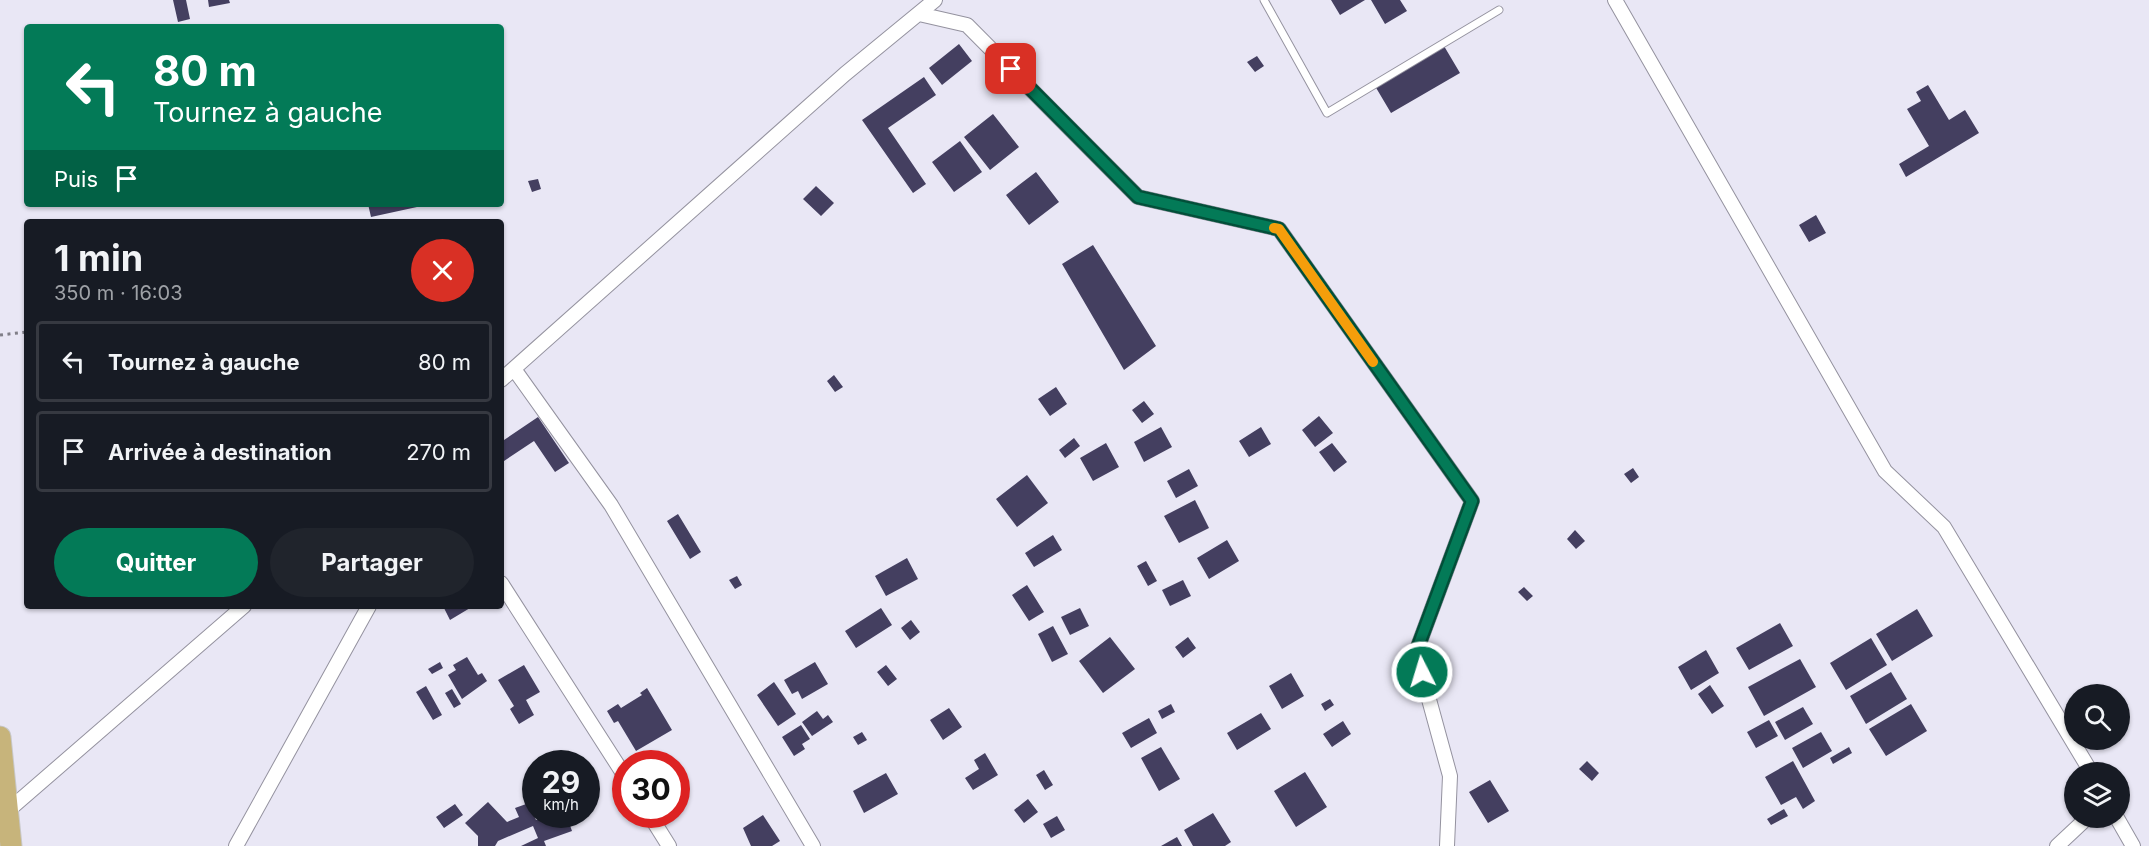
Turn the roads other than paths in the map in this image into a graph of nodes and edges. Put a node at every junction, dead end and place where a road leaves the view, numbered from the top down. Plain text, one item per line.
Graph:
1 (935, 0) edge
2 (1264, 0) edge
3 (1615, 0) edge
4 (1499, 10) dead end
5 (919, 14) junction
6 (514, 369) junction
7 (504, 377) edge
8 (504, 588) edge
9 (241, 609) edge
10 (367, 609) edge
11 (0, 737) edge
12 (612, 756) edge
13 (2085, 762) edge
14 (5, 814) edge
15 (658, 828) edge
16 (2076, 828) edge
17 (2123, 828) edge
18 (11, 846) edge
19 (236, 846) edge
20 (669, 846) edge
21 (813, 846) edge
22 (1447, 846) edge
23 (2057, 846) edge
24 (2133, 846) edge

1 - 5 street
2 - 4 lane
3 - 13 street
5 - 6 street
5 - 22 street
6 - 7 street
6 - 21 street
8 - 12 street
9 - 14 street
10 - 19 street
11 - 14 main road
14 - 18 main road
15 - 20 street
16 - 23 street
17 - 24 street

